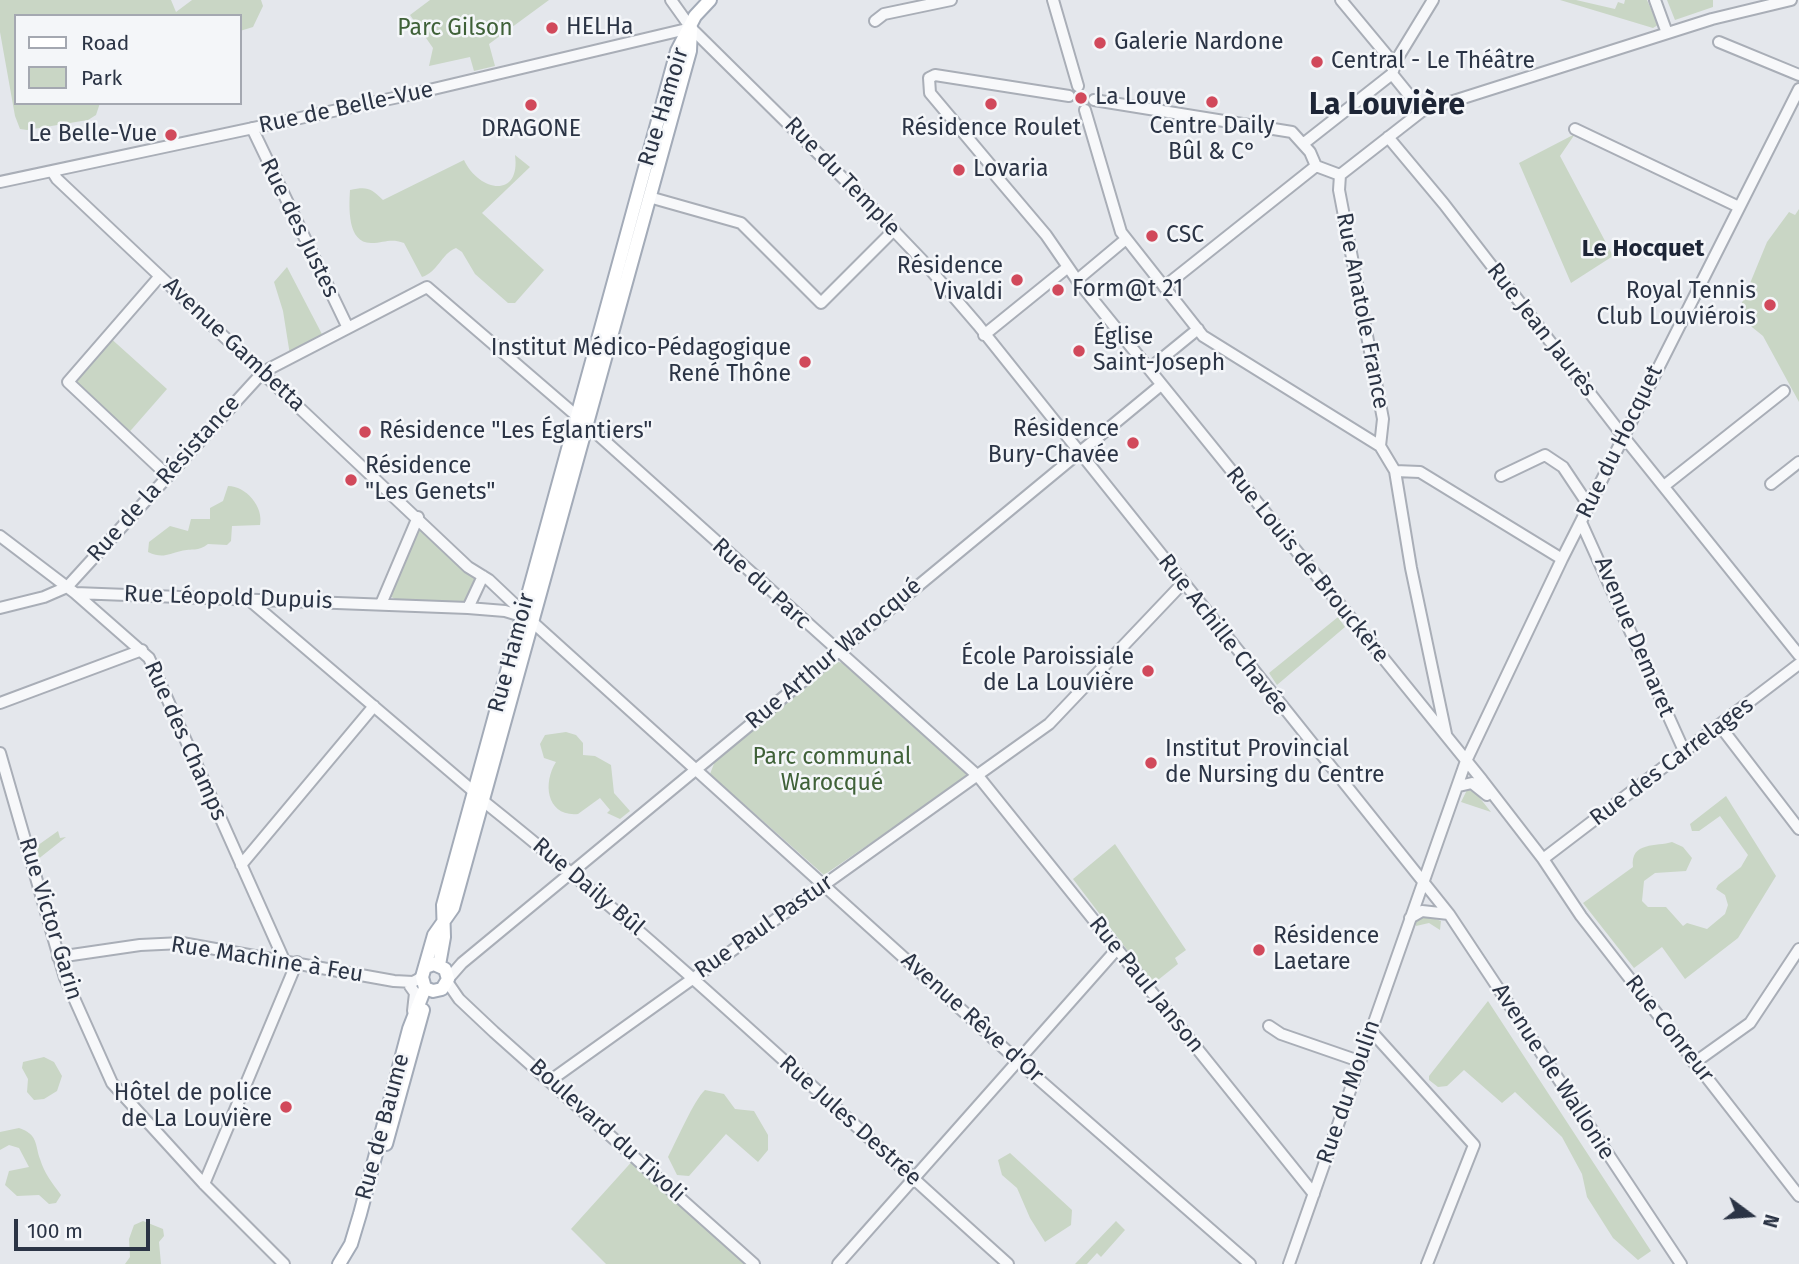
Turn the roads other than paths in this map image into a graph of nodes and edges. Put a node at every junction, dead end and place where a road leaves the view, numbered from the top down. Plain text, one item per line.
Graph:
1 (671, 0) edge
2 (710, 0) edge
3 (951, 0) edge
4 (1053, 0) edge
5 (1341, 0) edge
6 (1433, 0) edge
7 (1655, 0) edge
8 (1791, 0) edge
9 (875, 21) dead end
10 (688, 29) junction
11 (1667, 33) junction
12 (1719, 42) dead end
13 (1394, 69) junction
14 (1799, 75) edge
15 (1079, 86) junction
16 (1799, 89) edge
17 (1069, 96) junction
18 (1094, 100) junction
19 (1085, 110) junction
20 (1422, 111) junction
21 (252, 128) junction
22 (1575, 129) dead end
23 (1388, 137) junction
24 (1301, 141) junction
25 (1316, 166) junction
26 (52, 171) junction
27 (1340, 175) junction
28 (0, 183) edge
29 (649, 197) junction
30 (1739, 207) junction
31 (894, 230) junction
32 (1126, 239) junction
33 (1068, 267) junction
34 (160, 276) junction
35 (1077, 280) junction
36 (1164, 287) junction
37 (348, 328) junction
38 (1198, 329) junction
39 (984, 335) junction
40 (1149, 369) junction
41 (262, 372) junction
42 (1161, 385) junction
43 (1784, 391) dead end
44 (582, 421) junction
45 (1623, 436) junction
46 (1380, 446) junction
47 (1078, 453) junction
48 (1799, 462) edge
49 (1395, 471) junction
50 (167, 476) junction
51 (1501, 476) dead end
52 (1771, 484) dead end
53 (1664, 486) junction
54 (1589, 506) junction
55 (418, 517) junction
56 (1581, 523) junction
57 (0, 536) edge
58 (1562, 559) junction
59 (483, 576) junction
60 (1182, 584) junction
61 (71, 590) junction
62 (248, 599) junction
63 (381, 604) junction
64 (0, 608) edge
65 (468, 608) junction
66 (526, 616) junction
67 (142, 650) junction
68 (837, 652) junction
69 (1799, 655) edge
70 (1799, 664) edge
71 (0, 703) edge
72 (374, 706) junction
73 (1720, 726) junction
74 (1446, 737) junction
75 (0, 753) edge
76 (1685, 753) junction
77 (1466, 761) junction
78 (696, 769) junction
79 (978, 776) junction
80 (1459, 786) junction
81 (477, 796) junction
82 (1799, 830) edge
83 (1543, 859) junction
84 (241, 865) junction
85 (573, 873) junction
86 (1423, 881) junction
87 (825, 884) junction
88 (1449, 914) junction
89 (1408, 920) junction
90 (1118, 948) junction
91 (1799, 949) edge
92 (58, 957) junction
93 (284, 960) junction
94 (297, 962) junction
95 (693, 976) junction
96 (435, 979) junction
97 (394, 981) junction
98 (410, 986) junction
99 (413, 1013) junction
100 (1269, 1026) dead end
101 (1371, 1031) junction
102 (1018, 1060) junction
103 (1359, 1061) junction
104 (1694, 1063) junction
105 (551, 1080) junction
106 (913, 1179) junction
107 (204, 1184) junction
108 (1314, 1194) junction
109 (1799, 1196) edge
110 (284, 1264) edge
111 (339, 1264) edge
112 (348, 1264) edge
113 (754, 1264) edge
114 (838, 1264) edge
115 (1009, 1264) edge
116 (1250, 1264) edge
117 (1289, 1264) edge
118 (1427, 1264) edge
119 (1681, 1264) edge

1 - 10 street, Rue du Temple
2 - 10 main road
3 - 9 street
4 - 15 street
5 - 13 street
6 - 13 street
7 - 11 street
8 - 11 street
10 - 21 street, Rue de Belle-Vue
10 - 29 main road, Rue Hamoir
10 - 31 street, Rue du Temple
10 - 44 main road, Rue Hamoir
11 - 20 street
12 - 14 street
13 - 20 street
13 - 24 street
15 - 17 street
15 - 18 street
16 - 30 street, Rue du Hocquet
17 - 19 street
17 - 33 street, Rue Louis de Brouckère
18 - 19 street
18 - 24 street
19 - 32 street
20 - 23 street
21 - 26 street, Rue de Belle-Vue
21 - 37 street, Rue des Justes
22 - 30 street
23 - 27 street
23 - 45 street, Rue Jean Jaurès
24 - 25 street
25 - 27 street
25 - 36 street
26 - 28 street, Rue de Belle-Vue
26 - 34 street, Avenue Gambetta
27 - 46 street, Rue Anatole France
29 - 31 street
29 - 44 main road, Rue Hamoir
30 - 45 street, Rue du Hocquet
31 - 39 street, Rue du Temple
32 - 35 street
32 - 36 street
33 - 35 street, Rue Louis de Brouckère
33 - 39 street
34 - 41 street, Avenue Gambetta
34 - 50 street
35 - 40 street, Rue Louis de Brouckère
36 - 38 street
37 - 41 street
37 - 44 street, Rue du Parc
38 - 40 street
38 - 46 street
39 - 47 street, Rue du Temple
40 - 42 street, Rue Louis de Brouckère
41 - 50 street, Rue de la Résistance
41 - 55 street, Avenue Gambetta
42 - 47 street, Rue Arthur Warocqué
42 - 74 street, Rue Louis de Brouckère
43 - 53 street
44 - 66 main road, Rue Hamoir
44 - 68 street, Rue du Parc
45 - 53 street, Rue Jean Jaurès
45 - 54 street, Rue du Hocquet
46 - 49 street
47 - 60 street, Rue Achille Chavée
47 - 68 street, Rue Arthur Warocqué
48 - 52 street
49 - 58 street
49 - 74 street
50 - 61 street, Rue de la Résistance
51 - 54 street
53 - 69 street, Rue Jean Jaurès
54 - 56 street, Rue du Hocquet
55 - 59 street, Avenue Gambetta
55 - 63 street
56 - 58 street, Rue du Hocquet
56 - 76 street, Avenue Demaret
57 - 61 street, Rue des Champs
58 - 77 street, Rue du Hocquet
59 - 65 street
59 - 66 street, Avenue Gambetta
60 - 79 street, Rue Paul Pastur
60 - 86 street, Rue Achille Chavée
61 - 62 street, Rue Léopold Dupuis
61 - 64 street
61 - 67 street, Rue des Champs
62 - 63 street, Rue Léopold Dupuis
62 - 72 street, Rue Daily Bûl
63 - 65 street, Rue Léopold Dupuis
65 - 66 street, Rue Léopold Dupuis
66 - 78 street, Avenue Rêve d'Or
66 - 81 main road, Rue Hamoir
67 - 71 street
67 - 84 street, Rue des Champs
68 - 78 street, Rue Arthur Warocqué
68 - 79 street, Rue du Parc
70 - 73 street, Rue des Carrelages
72 - 81 street, Rue Daily Bûl
72 - 84 street
73 - 76 street, Rue des Carrelages
73 - 82 street
74 - 77 street, Rue Louis de Brouckère
75 - 92 street, Rue Victor Garin
76 - 83 street, Rue des Carrelages
77 - 80 street, Rue du Moulin
77 - 83 street, Rue Conreur
78 - 85 street, Rue Arthur Warocqué
78 - 87 street, Avenue Rêve d'Or
79 - 87 street, Rue Paul Pastur
79 - 90 street, Rue Paul Janson
80 - 83 street, Rue Conreur
80 - 86 street, Rue du Moulin
81 - 85 street, Rue Daily Bûl
81 - 96 main road, Rue Hamoir
83 - 104 street, Rue Conreur
84 - 93 street, Rue des Champs
85 - 95 street, Rue Daily Bûl
85 - 96 street, Rue Arthur Warocqué
86 - 88 street, Avenue de Wallonie
86 - 89 street, Rue du Moulin
87 - 95 street, Rue Paul Pastur
87 - 102 street, Avenue Rêve d'Or
88 - 89 street
88 - 119 street, Avenue de Wallonie
89 - 101 street, Rue du Moulin
90 - 102 street
90 - 108 street, Rue Paul Janson
91 - 104 street
92 - 93 street, Rue Machine à Feu
92 - 107 street, Rue Victor Garin
93 - 94 street, Rue Machine à Feu
94 - 97 street, Rue Machine à Feu
94 - 107 street
95 - 105 street, Rue Paul Pastur
95 - 106 street, Rue Jules Destrée
96 - 97 street, Rue Machine à Feu
96 - 98 street, Rue Machine à Feu
96 - 99 main road, Rue de Baume
96 - 105 street, Boulevard du Tivoli
96 - 112 main road, Rue de Baume
97 - 98 street, Rue Machine à Feu
98 - 99 street
99 - 111 main road, Rue de Baume
100 - 103 street
101 - 103 street, Rue du Moulin
101 - 118 street
102 - 106 street
102 - 116 street, Avenue Rêve d'Or
103 - 108 street, Rue du Moulin
104 - 109 street, Rue Conreur
105 - 113 street, Boulevard du Tivoli
106 - 114 street
106 - 115 street, Rue Jules Destrée
107 - 110 street, Rue Victor Garin
108 - 117 street, Rue du Moulin

